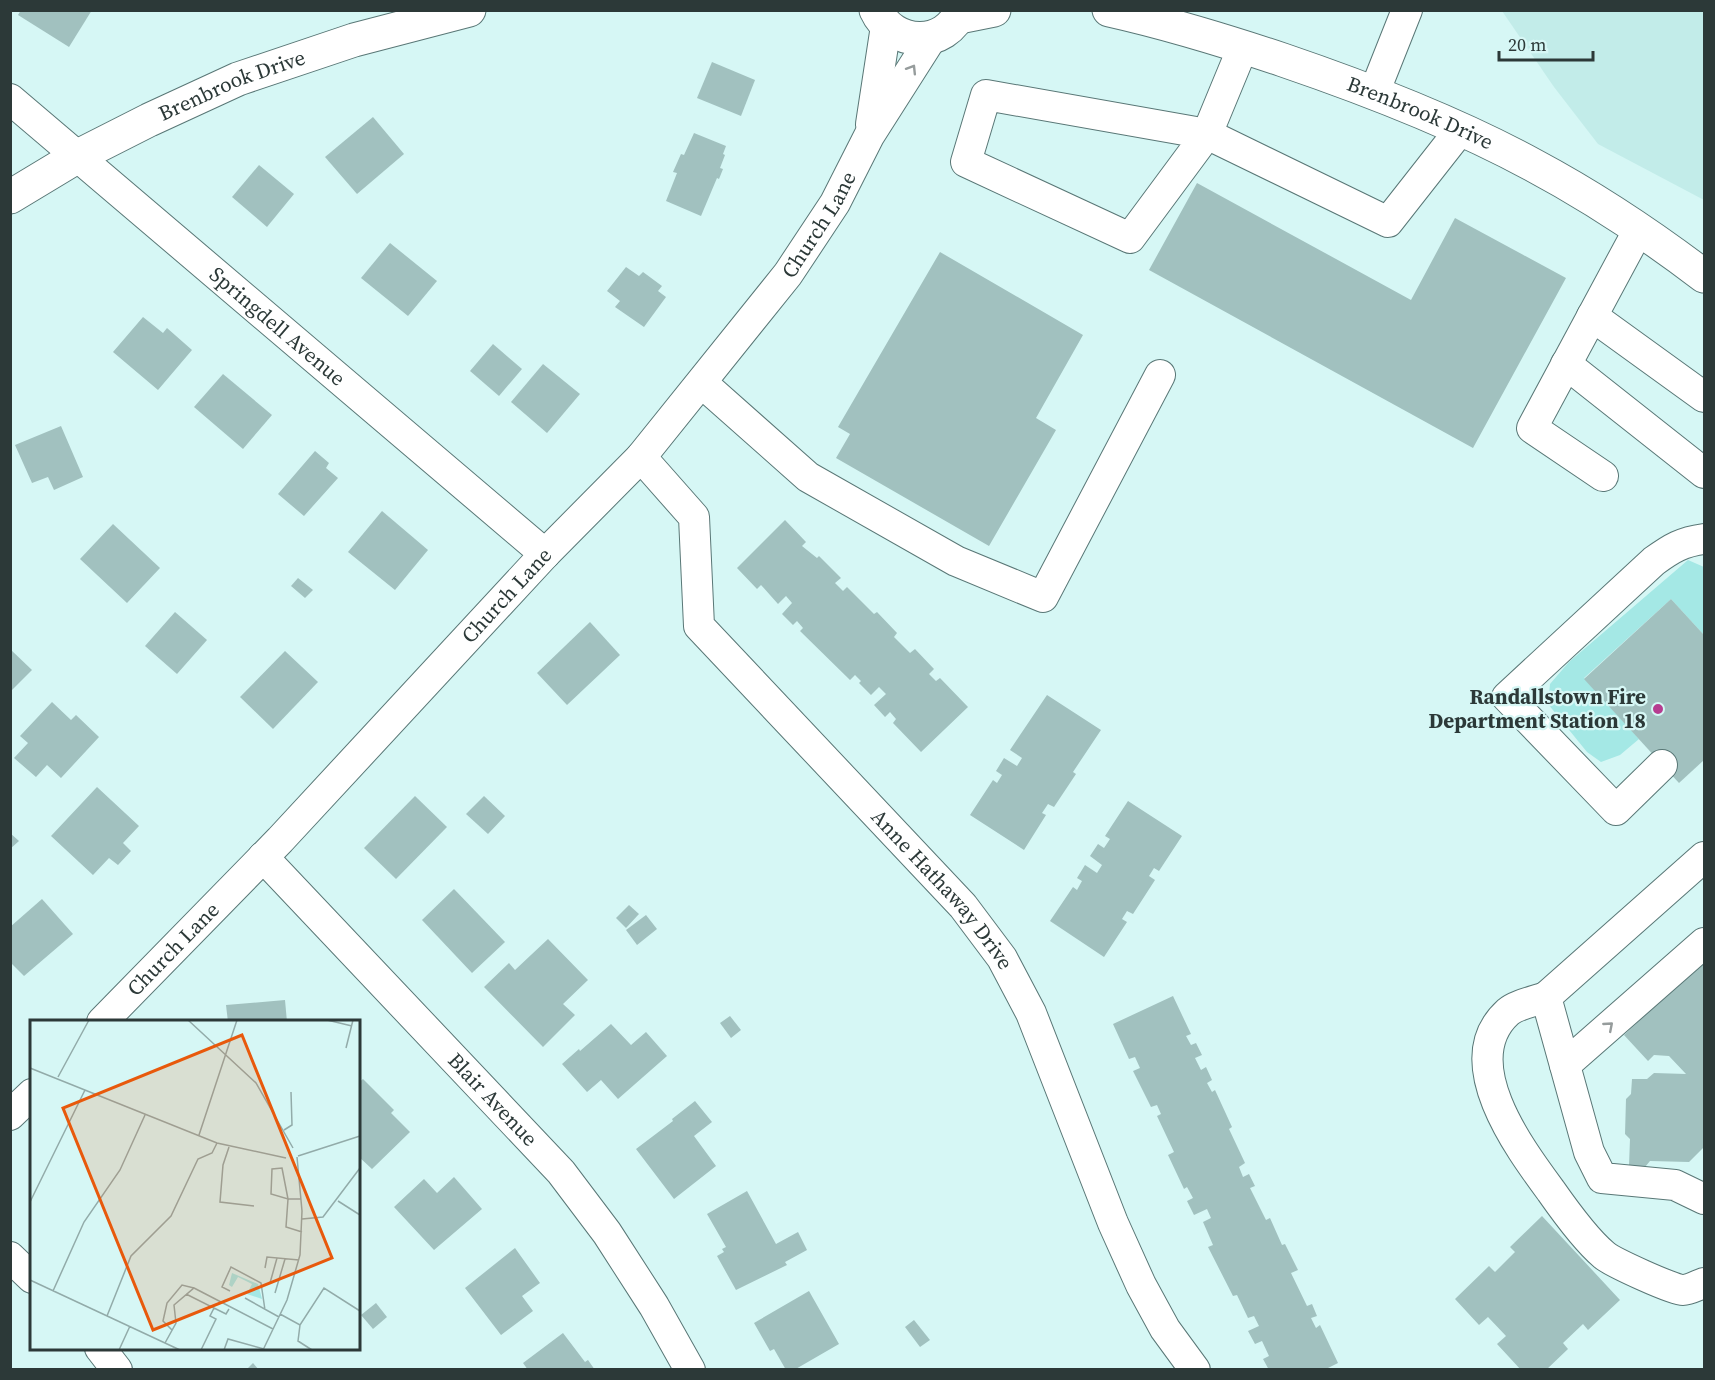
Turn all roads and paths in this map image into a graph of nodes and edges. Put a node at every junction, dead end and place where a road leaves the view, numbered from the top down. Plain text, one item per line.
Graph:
1 (469, 10) edge
2 (994, 10) edge
3 (1108, 10) edge
4 (1407, 10) edge
5 (960, 14) edge
6 (877, 15) edge
7 (932, 38) junction
8 (1243, 47) junction
9 (1374, 93) junction
10 (10, 99) edge
11 (1461, 129) junction
12 (1207, 134) junction
13 (869, 136) junction
14 (78, 156) junction
15 (10, 197) edge
16 (1639, 229) junction
17 (1704, 276) edge
18 (1592, 316) junction
19 (1566, 364) junction
20 (1160, 375) dead end
21 (702, 383) junction
22 (1704, 397) edge
23 (641, 457) junction
24 (1704, 473) edge
25 (1603, 476) dead end
26 (1704, 539) edge
27 (545, 554) junction
28 (1662, 765) dead end
29 (263, 857) junction
30 (1704, 857) edge
31 (1704, 943) edge
32 (1546, 997) junction
33 (104, 1020) edge
34 (1565, 1065) junction
35 (30, 1096) edge
36 (10, 1115) edge
37 (1704, 1199) edge
38 (10, 1257) edge
39 (30, 1276) edge
40 (1704, 1283) edge
41 (102, 1350) edge
42 (117, 1370) edge
43 (690, 1370) edge
44 (1195, 1370) edge

1 - 14 main road, Brenbrook Drive
2 - 5 main road
3 - 8 main road, Brenbrook Drive
4 - 9 street
5 - 7 main road
6 - 7 main road
6 - 13 street, Church Lane
13 -> 7 street, Church Lane
8 - 9 main road, Brenbrook Drive
8 - 12 street
9 - 11 main road, Brenbrook Drive
10 - 14 street, Springdell Avenue
11 - 12 street
11 - 16 main road, Brenbrook Drive
12 - 12 street
13 - 21 street, Church Lane
14 - 15 main road, Brenbrook Drive
14 - 27 street, Springdell Avenue
16 - 17 main road, Brenbrook Drive
16 - 18 street
18 - 19 street
18 - 22 street
19 - 24 street
19 - 25 street
20 - 21 street
21 - 23 street, Church Lane
23 - 27 street, Church Lane
23 - 44 street, Anne Hathaway Drive
26 - 28 street
27 - 29 street, Church Lane
29 - 33 street, Church Lane
29 - 43 street, Blair Avenue
30 - 32 street
34 -> 31 street
32 - 34 street
32 - 40 street
34 - 37 street
35 - 36 street
38 - 39 street
41 - 42 street

